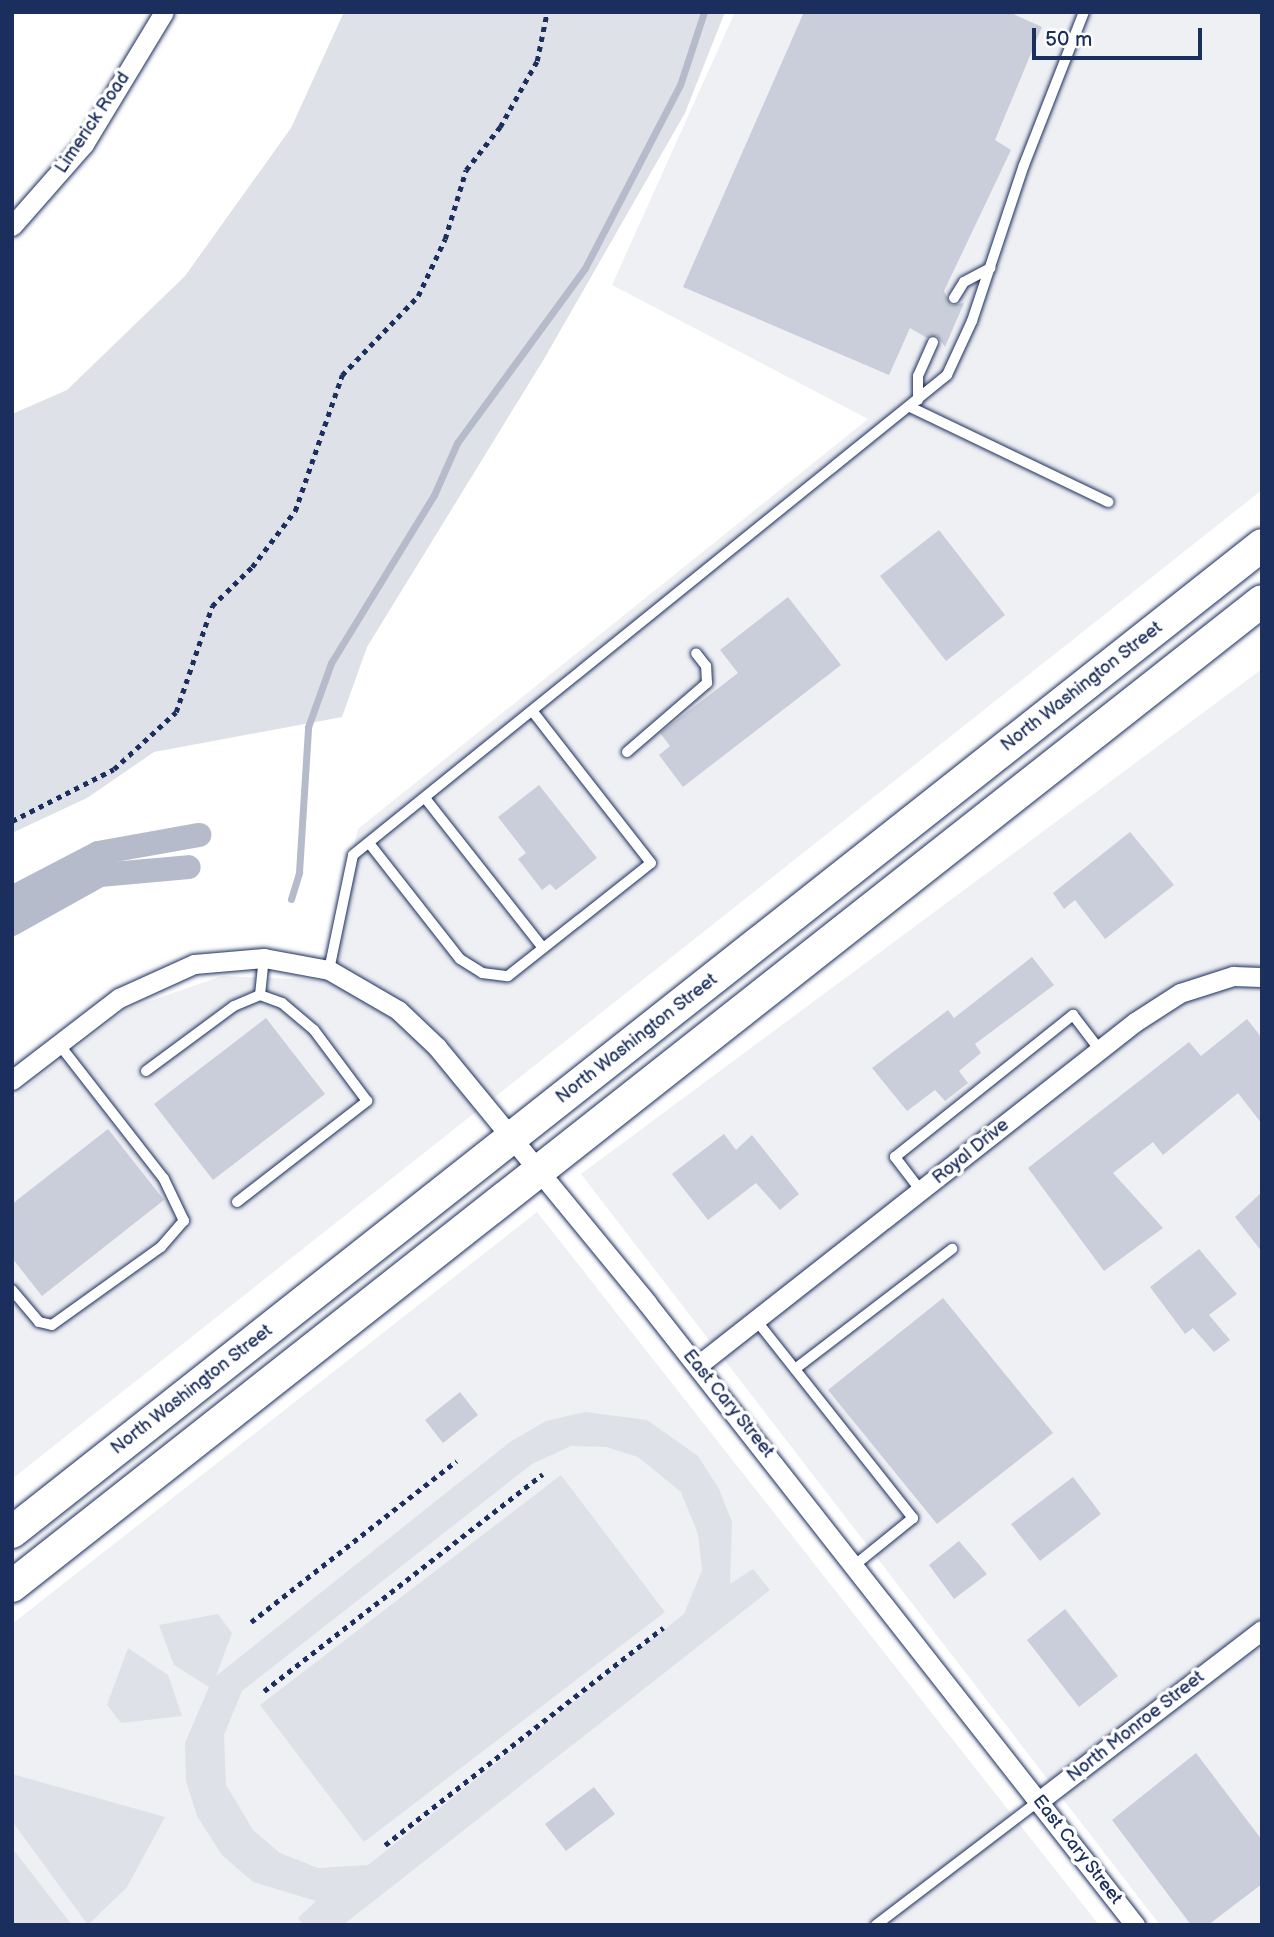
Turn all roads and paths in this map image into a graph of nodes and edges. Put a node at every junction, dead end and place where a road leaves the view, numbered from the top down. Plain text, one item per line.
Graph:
1 (164, 12) edge
2 (547, 12) edge
3 (1084, 12) edge
4 (12, 226) edge
5 (990, 268) junction
6 (954, 298) dead end
7 (933, 341) dead end
8 (914, 404) junction
9 (1108, 502) dead end
10 (1262, 545) edge
11 (1262, 601) edge
12 (696, 653) dead end
13 (533, 712) junction
14 (627, 752) dead end
15 (425, 798) junction
16 (12, 821) edge
17 (369, 843) junction
18 (543, 948) junction
19 (264, 958) junction
20 (329, 970) junction
21 (1262, 977) edge
22 (260, 995) junction
23 (59, 1044) junction
24 (1099, 1049) junction
25 (146, 1071) dead end
26 (12, 1080) edge
27 (511, 1138) junction
28 (538, 1173) junction
29 (922, 1191) junction
30 (237, 1202) dead end
31 (953, 1249) dead end
32 (12, 1290) edge
33 (756, 1320) junction
34 (697, 1366) junction
35 (795, 1369) junction
36 (456, 1461) dead end
37 (543, 1474) dead end
38 (12, 1532) edge
39 (855, 1565) junction
40 (12, 1586) edge
41 (251, 1622) dead end
42 (663, 1629) dead end
43 (1262, 1630) edge
44 (264, 1691) dead end
45 (1039, 1801) junction
46 (385, 1845) dead end
47 (876, 1925) edge
48 (1135, 1925) edge

1 - 4 street, Limerick Road
2 - 16 path
3 - 5 lane
5 - 6 lane
5 - 8 lane
7 - 8 lane
8 - 9 lane
8 - 13 lane
10 - 27 main road, North Washington Street
11 - 28 main road
12 - 14 lane
13 - 15 lane
13 - 18 lane
15 - 17 lane
15 - 18 lane
17 - 18 lane
17 - 20 lane
19 - 20 street, East Cary Street
19 - 22 lane
19 - 23 street, East Cary Street
20 - 27 street, East Cary Street
21 - 24 street, Royal Drive
22 - 25 lane
22 - 30 lane
23 - 26 street, East Cary Street
23 - 32 lane
24 - 29 street, Royal Drive
24 - 29 lane
27 - 28 street, East Cary Street
27 - 38 main road, North Washington Street
28 - 34 street, East Cary Street
28 - 40 main road
29 - 33 street, Royal Drive
31 - 35 lane
33 - 34 street, Royal Drive
33 - 35 lane
34 - 39 street, East Cary Street
35 - 39 lane
36 - 41 path
37 - 44 path
39 - 45 street, East Cary Street
42 - 46 path
43 - 45 street, North Monroe Street
45 - 47 lane, North Monroe Street
45 - 48 street, East Cary Street

